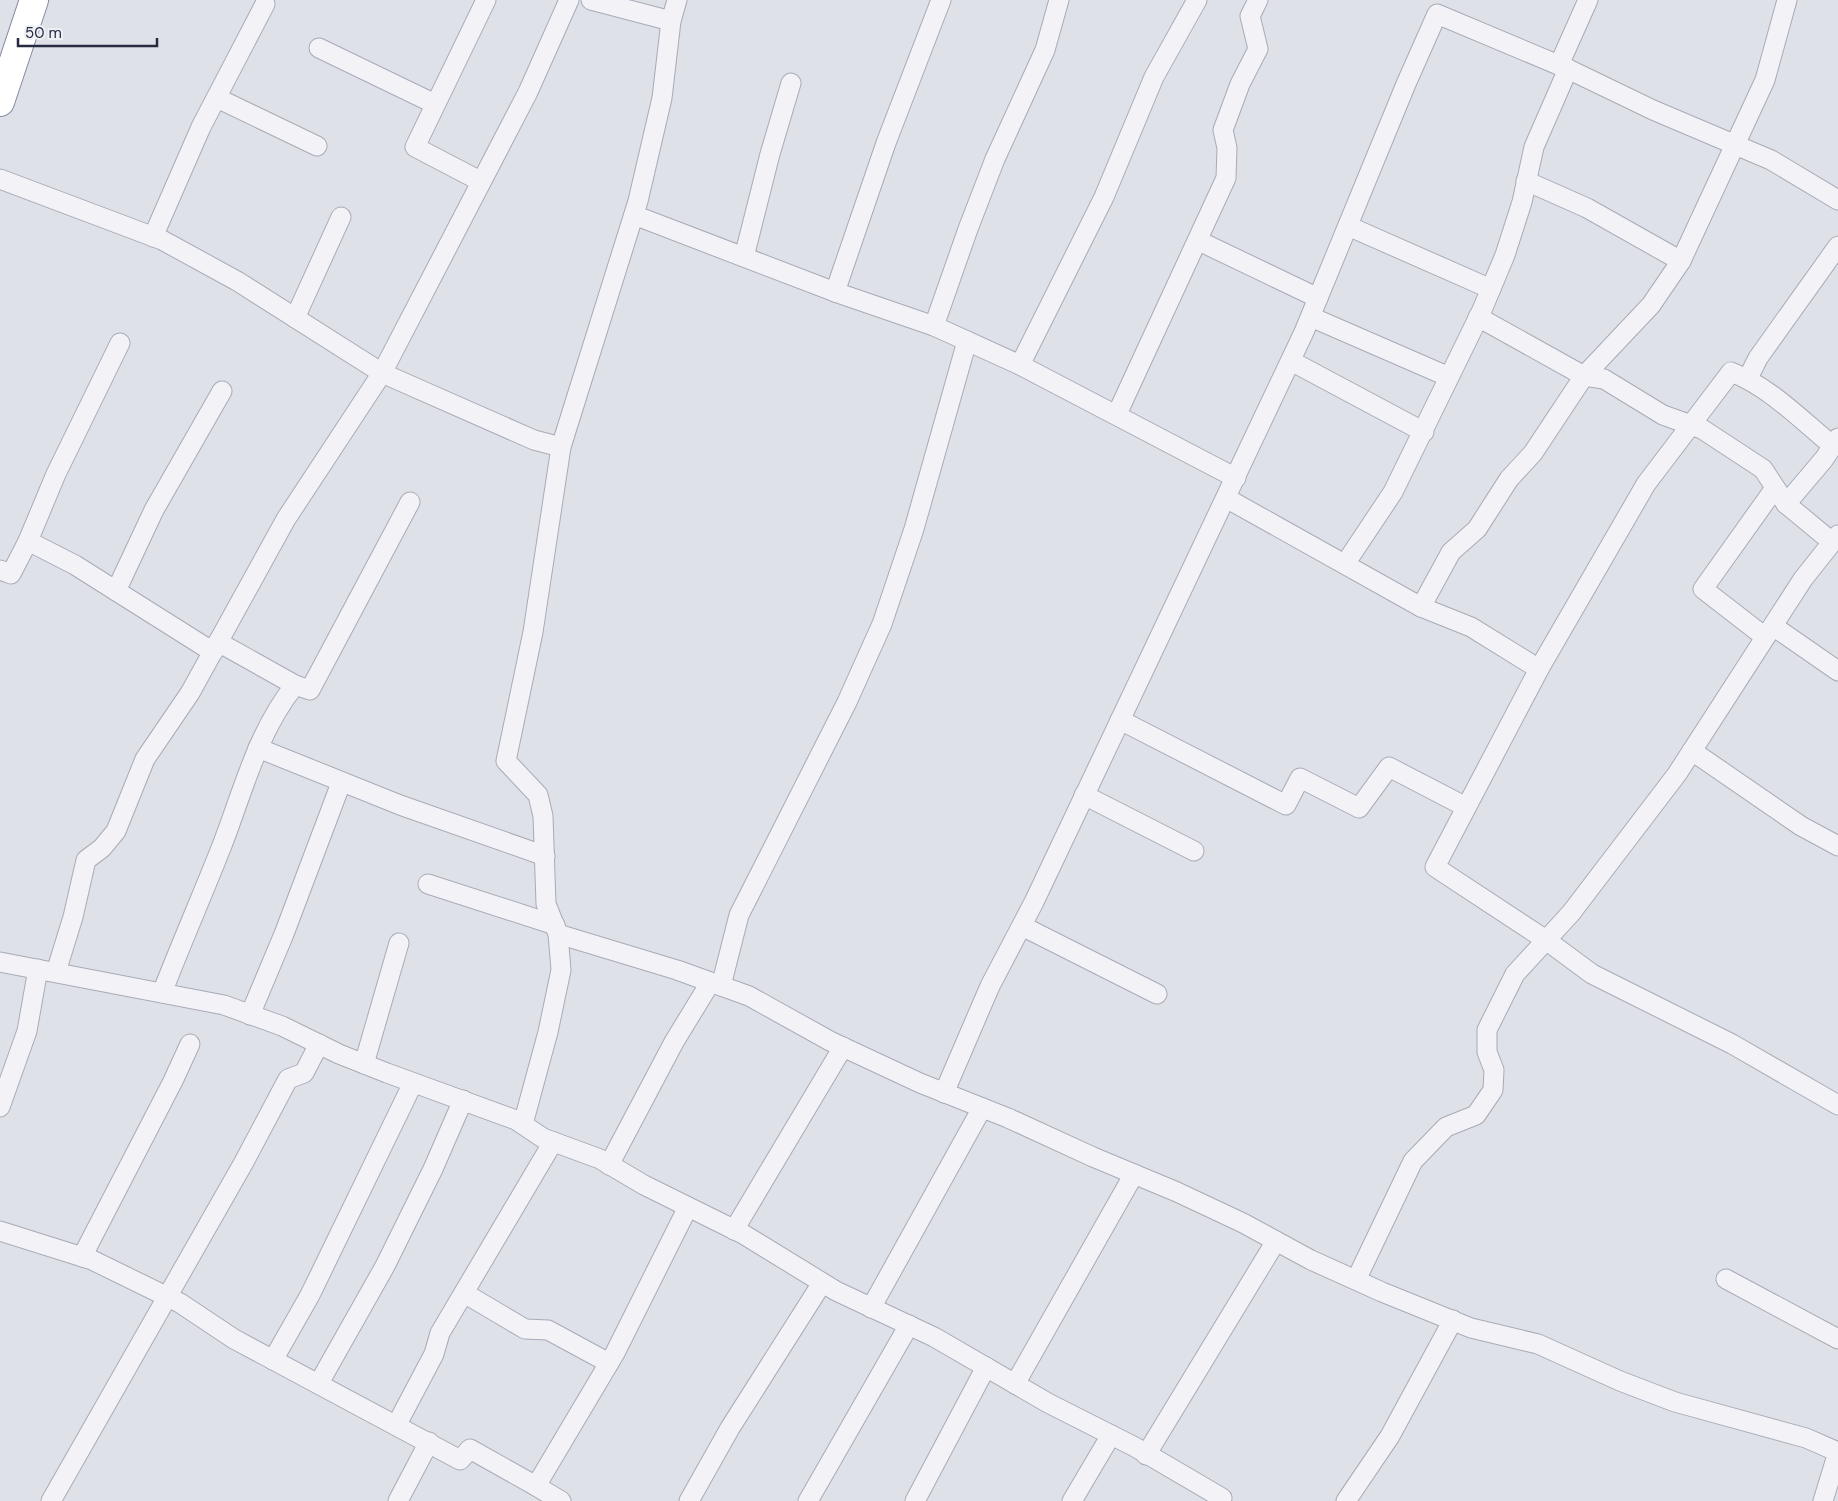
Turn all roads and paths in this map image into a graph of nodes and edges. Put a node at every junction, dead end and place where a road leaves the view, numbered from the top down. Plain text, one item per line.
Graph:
1 (34, 0) edge
2 (486, 0) edge
3 (569, 0) edge
4 (591, 0) edge
5 (676, 0) edge
6 (941, 0) edge
7 (1059, 0) edge
8 (1197, 0) edge
9 (1258, 0) edge
10 (1588, 0) edge
11 (1788, 0) edge
12 (265, 4) dead end
13 (671, 21) junction
14 (319, 48) dead end
15 (1564, 67) junction
16 (791, 83) dead end
17 (217, 98) junction
18 (0, 102) edge
19 (435, 104) junction
20 (1736, 145) junction
21 (317, 146) dead end
22 (0, 179) edge
23 (480, 181) junction
24 (1526, 181) junction
25 (1838, 200) edge
26 (634, 215) junction
27 (341, 217) dead end
28 (1348, 226) junction
29 (153, 236) junction
30 (1198, 241) junction
31 (1838, 246) edge
32 (744, 257) junction
33 (1681, 260) junction
34 (1490, 289) junction
35 (835, 292) junction
36 (1318, 298) junction
37 (1311, 317) junction
38 (1478, 317) junction
39 (295, 318) junction
40 (934, 326) junction
41 (967, 341) junction
42 (120, 343) dead end
43 (1291, 361) junction
44 (1020, 365) junction
45 (382, 373) junction
46 (1584, 376) junction
47 (1449, 377) junction
48 (1748, 378) junction
49 (222, 391) dead end
50 (1117, 414) junction
51 (1690, 424) junction
52 (1424, 432) junction
53 (1835, 442) edge
54 (561, 447) junction
55 (1236, 478) junction
56 (1781, 496) junction
57 (1226, 498) junction
58 (410, 502) dead end
59 (1835, 538) edge
60 (28, 541) junction
61 (1345, 564) junction
62 (0, 570) edge
63 (116, 591) junction
64 (1421, 606) junction
65 (1769, 631) junction
66 (216, 647) junction
67 (1539, 669) junction
68 (1838, 670) edge
69 (295, 685) junction
70 (1120, 720) junction
71 (258, 748) junction
72 (1692, 751) junction
73 (342, 782) junction
74 (1084, 795) junction
75 (1466, 807) junction
76 (1838, 846) edge
77 (1194, 851) dead end
78 (545, 856) junction
79 (428, 884) dead end
80 (1022, 926) junction
81 (556, 929) junction
82 (1546, 940) junction
83 (399, 943) dead end
84 (0, 962) edge
85 (47, 971) junction
86 (716, 984) junction
87 (162, 993) junction
88 (1158, 994) dead end
89 (250, 1015) junction
90 (190, 1044) dead end
91 (319, 1044) junction
92 (843, 1047) junction
93 (364, 1064) junction
94 (413, 1083) junction
95 (944, 1093) junction
96 (463, 1100) junction
97 (1838, 1105) edge
98 (0, 1107) edge
99 (982, 1108) junction
100 (523, 1124) junction
101 (554, 1142) junction
102 (610, 1165) junction
103 (1134, 1174) junction
104 (688, 1207) junction
105 (734, 1230) junction
106 (0, 1232) edge
107 (1276, 1240) junction
108 (82, 1257) junction
109 (1726, 1279) dead end
110 (1356, 1280) junction
111 (822, 1283) junction
112 (464, 1293) junction
113 (166, 1296) junction
114 (871, 1308) junction
115 (1453, 1320) junction
116 (909, 1325) junction
117 (1838, 1339) edge
118 (273, 1360) junction
119 (609, 1363) junction
120 (986, 1367) junction
121 (319, 1384) junction
122 (1015, 1384) junction
123 (397, 1424) junction
124 (1111, 1435) junction
125 (430, 1442) junction
126 (1838, 1452) edge
127 (1146, 1454) junction
128 (536, 1486) junction
129 (51, 1501) edge
130 (398, 1501) edge
131 (561, 1501) edge
132 (690, 1501) edge
133 (808, 1501) edge
134 (915, 1501) edge
135 (1072, 1501) edge
136 (1220, 1501) edge
137 (1346, 1501) edge
138 (1822, 1501) edge

1 - 18 highway
2 - 19 street
3 - 23 street
4 - 13 street
5 - 13 street
6 - 35 street
7 - 40 street
8 - 44 street
9 - 30 street
10 - 15 street
11 - 20 street
12 - 17 street
13 - 26 street
14 - 19 street
15 - 20 street
15 - 24 street
15 - 28 street
16 - 32 street
17 - 21 street
17 - 29 street
19 - 23 street
20 - 25 street
20 - 33 street
22 - 29 street
23 - 45 street
24 - 33 street
24 - 34 street
26 - 32 street
26 - 54 street
27 - 39 street
28 - 34 street
28 - 36 street
29 - 39 street
30 - 36 street
30 - 50 street
31 - 48 street
32 - 35 street
33 - 46 street
34 - 38 street
35 - 40 street
36 - 37 street
37 - 43 street
37 - 47 street
38 - 46 street
38 - 47 street
39 - 45 street
40 - 41 street
41 - 44 street
41 - 86 street
42 - 60 street
43 - 52 street
43 - 55 street
44 - 50 street
45 - 54 street
45 - 66 street
46 - 51 street
46 - 64 street
47 - 52 street
48 - 51 street
48 - 53 street
49 - 63 street
50 - 55 street
51 - 56 street
51 - 67 street
52 - 61 street
53 - 56 street
54 - 78 street
55 - 57 street
56 - 59 street
56 - 65 street
57 - 61 street
57 - 70 street
58 - 69 street
59 - 65 street
60 - 62 street
60 - 63 street
61 - 64 street
63 - 66 street
64 - 67 street
65 - 68 street
65 - 72 street
66 - 69 street
66 - 85 street
67 - 75 street
69 - 71 street
70 - 74 street
70 - 75 street
71 - 73 street
71 - 87 street
72 - 76 street
72 - 82 street
73 - 78 street
73 - 89 street
74 - 77 street
74 - 80 street
75 - 82 street
78 - 81 street
79 - 81 street
80 - 88 street
80 - 95 street
81 - 86 street
81 - 100 street
82 - 97 street
82 - 110 street
83 - 93 street
84 - 85 street
85 - 87 street
85 - 98 street
86 - 92 street
86 - 102 street
87 - 89 street
89 - 91 street
90 - 108 street
91 - 93 street
91 - 113 street
92 - 95 street
92 - 105 street
93 - 94 street
94 - 96 street
94 - 118 street
95 - 99 street
96 - 100 street
96 - 121 street
99 - 103 street
99 - 114 street
100 - 101 street
101 - 102 street
101 - 112 street
102 - 104 street
103 - 107 street
103 - 122 street
104 - 105 street
104 - 119 street
105 - 111 street
106 - 108 street
107 - 110 street
107 - 127 street
108 - 113 street
109 - 117 street
110 - 115 street
111 - 114 street
111 - 132 street
112 - 119 street
112 - 123 street
113 - 118 street
113 - 129 street
114 - 116 street
115 - 126 street
115 - 137 street
116 - 120 street
116 - 133 street
118 - 121 street
119 - 128 street
120 - 122 street
120 - 134 street
121 - 123 street
122 - 124 street
123 - 125 street
124 - 127 street
124 - 135 street
125 - 128 street
125 - 130 street
126 - 138 street
127 - 136 street
128 - 131 street

